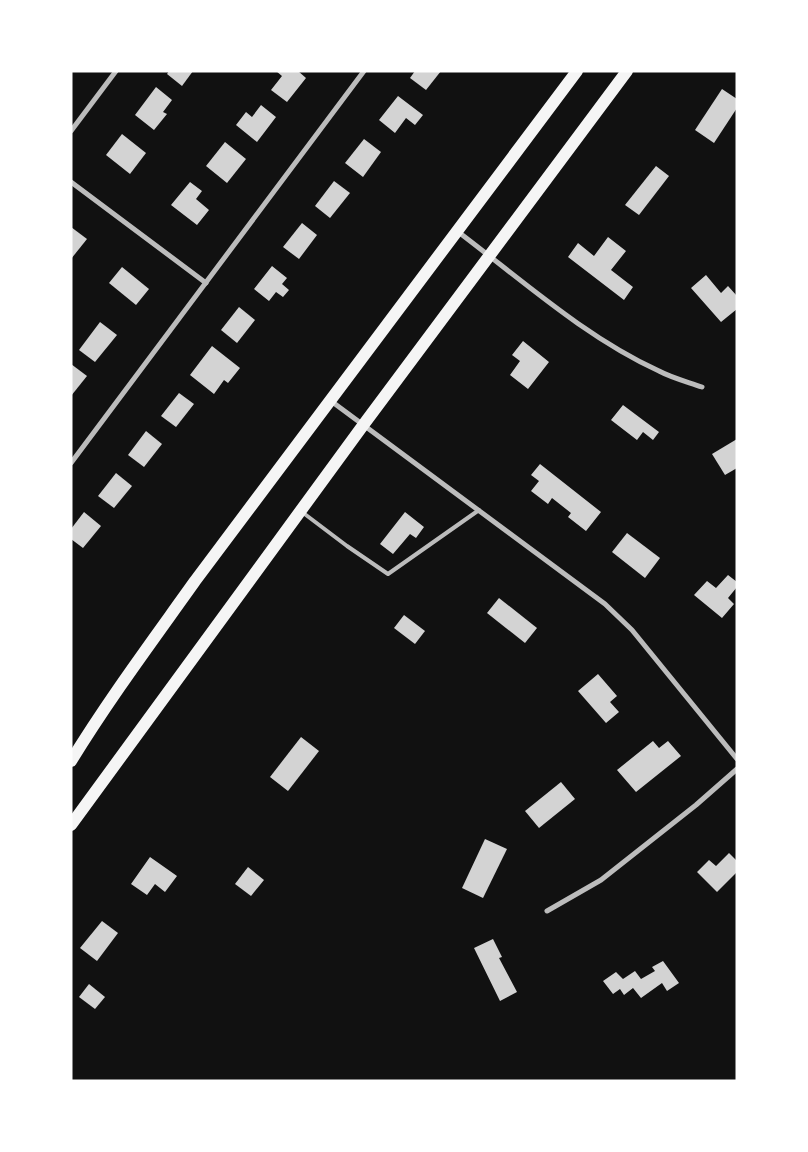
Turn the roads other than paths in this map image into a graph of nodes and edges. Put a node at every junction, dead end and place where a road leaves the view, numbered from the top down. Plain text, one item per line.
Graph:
1 (116, 71) edge
2 (364, 71) edge
3 (577, 71) edge
4 (627, 71) edge
5 (71, 131) edge
6 (71, 182) edge
7 (457, 231) junction
8 (490, 256) junction
9 (206, 282) junction
10 (702, 386) dead end
11 (331, 400) junction
12 (364, 424) junction
13 (71, 463) edge
14 (300, 510) junction
15 (480, 510) junction
16 (737, 759) edge
17 (71, 761) edge
18 (737, 770) edge
19 (71, 825) edge
20 (547, 911) dead end

1 - 5 street
2 - 9 street
3 - 7 main road
4 - 8 main road
6 - 9 street
7 - 8 street
7 - 11 main road
8 - 10 street
8 - 12 main road
9 - 13 street
11 - 12 street
11 - 17 main road
12 - 14 main road
12 - 15 street
14 - 15 lane
14 - 19 main road
15 - 16 street
18 - 20 street

